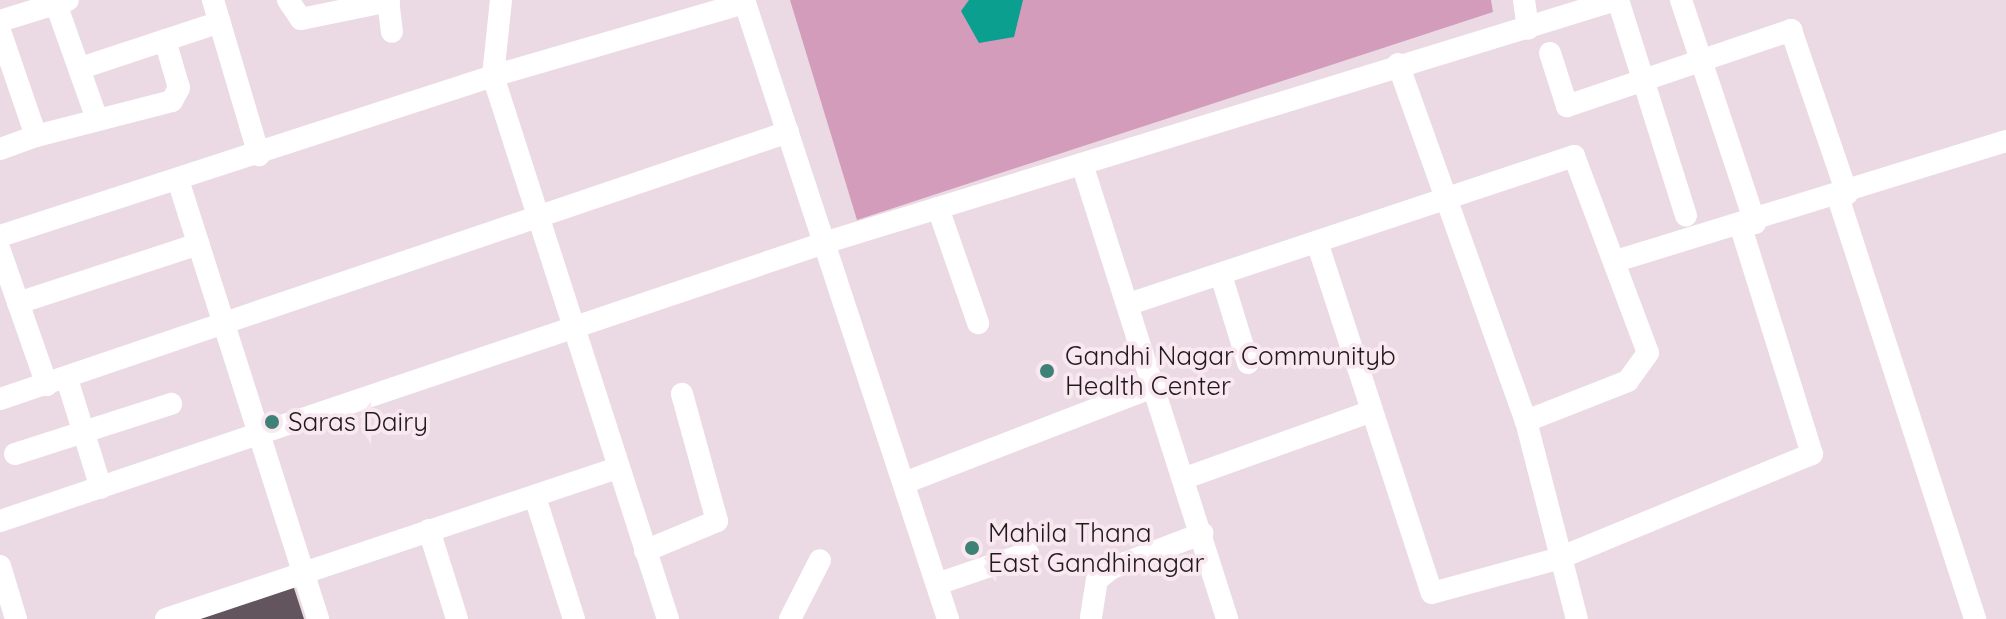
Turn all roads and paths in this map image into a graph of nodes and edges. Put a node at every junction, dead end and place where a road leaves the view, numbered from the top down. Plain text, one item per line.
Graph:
1 (288, 0) edge
2 (501, 0) edge
3 (1524, 0) edge
4 (1617, 0) edge
5 (1681, 0) edge
6 (388, 1) edge
7 (62, 2) edge
8 (745, 2) edge
9 (28, 6) edge
10 (217, 11) edge
11 (0, 21) edge
12 (1528, 29) junction
13 (0, 31) edge
14 (392, 32) dead end
15 (165, 40) junction
16 (1550, 53) dead end
17 (1700, 60) junction
18 (1398, 64) junction
19 (84, 67) junction
20 (493, 76) junction
21 (1642, 80) junction
22 (97, 119) junction
23 (788, 132) junction
24 (36, 136) junction
25 (2006, 141) edge
26 (0, 149) edge
27 (259, 155) junction
28 (1082, 164) junction
29 (178, 180) junction
30 (1440, 195) junction
31 (1842, 196) junction
32 (938, 208) junction
33 (1686, 216) dead end
34 (537, 220) junction
35 (1748, 225) junction
36 (0, 236) edge
37 (827, 242) junction
38 (1317, 242) junction
39 (199, 244) junction
40 (0, 251) edge
41 (1616, 261) junction
42 (1221, 275) junction
43 (18, 303) junction
44 (1132, 303) junction
45 (978, 323) dead end
46 (574, 326) junction
47 (226, 327) junction
48 (1248, 363) dead end
49 (57, 382) junction
50 (1155, 386) junction
51 (682, 394) dead end
52 (0, 399) edge
53 (171, 404) dead end
54 (1370, 412) junction
55 (1526, 421) junction
56 (85, 433) junction
57 (264, 436) junction
58 (15, 454) dead end
59 (618, 468) junction
60 (1188, 477) junction
61 (904, 483) junction
62 (101, 488) junction
63 (535, 497) junction
64 (0, 521) edge
65 (429, 530) junction
66 (1203, 533) junction
67 (645, 551) junction
68 (1028, 553) dead end
69 (1557, 559) junction
70 (820, 560) dead end
71 (0, 566) edge
72 (303, 571) junction
73 (937, 584) junction
74 (1091, 617) dead end
75 (16, 619) edge
76 (166, 619) edge
77 (318, 619) edge
78 (457, 619) edge
79 (574, 619) edge
80 (668, 619) edge
81 (790, 619) edge
82 (948, 619) edge
83 (1227, 619) edge
84 (1577, 619) edge
85 (1975, 619) edge

1 - 6 street
2 - 20 street
3 - 12 street
4 - 12 street
4 - 21 street
5 - 17 street
6 - 14 street
7 - 9 street
7 - 19 street
8 - 20 street
8 - 23 street
9 - 11 street
10 - 15 street
10 - 27 street
12 - 18 street
13 - 24 street
15 - 19 street
15 - 22 street
16 - 21 street
17 - 21 street
17 - 31 street
17 - 35 street
18 - 28 street
18 - 30 street
19 - 22 street
20 - 27 street
20 - 34 street
21 - 33 street
22 - 24 street
23 - 34 street
23 - 37 street
24 - 26 street
25 - 31 street
27 - 29 street
28 - 32 street
28 - 44 street
29 - 36 street
29 - 39 street
30 - 38 street
30 - 41 street
30 - 55 street
31 - 35 street
31 - 85 street
32 - 37 street
32 - 45 street
34 - 46 street
34 - 47 street
35 - 41 street
35 - 69 street
37 - 46 street
37 - 61 street
38 - 42 street
38 - 54 street
39 - 43 street
39 - 47 street
40 - 43 street
41 - 55 street
42 - 44 street
42 - 48 street
43 - 49 street
44 - 50 street
46 - 57 street
46 - 59 street
47 - 49 street
47 - 57 street
49 - 52 street
49 - 56 street
50 - 60 street
50 - 61 street
51 - 67 street
53 - 56 street
54 - 60 street
54 - 69 street
55 - 69 street
56 - 58 street
56 - 62 street
57 - 62 street
57 - 72 street
59 - 63 street
59 - 67 street
60 - 66 street
61 - 73 street
62 - 64 street
63 - 65 street
63 - 79 street
65 - 72 street
65 - 78 street
66 - 74 street
66 - 83 street
67 - 80 street
68 - 73 street
69 - 84 street
70 - 81 street
71 - 75 street
72 - 76 street
72 - 77 street
73 - 82 street

